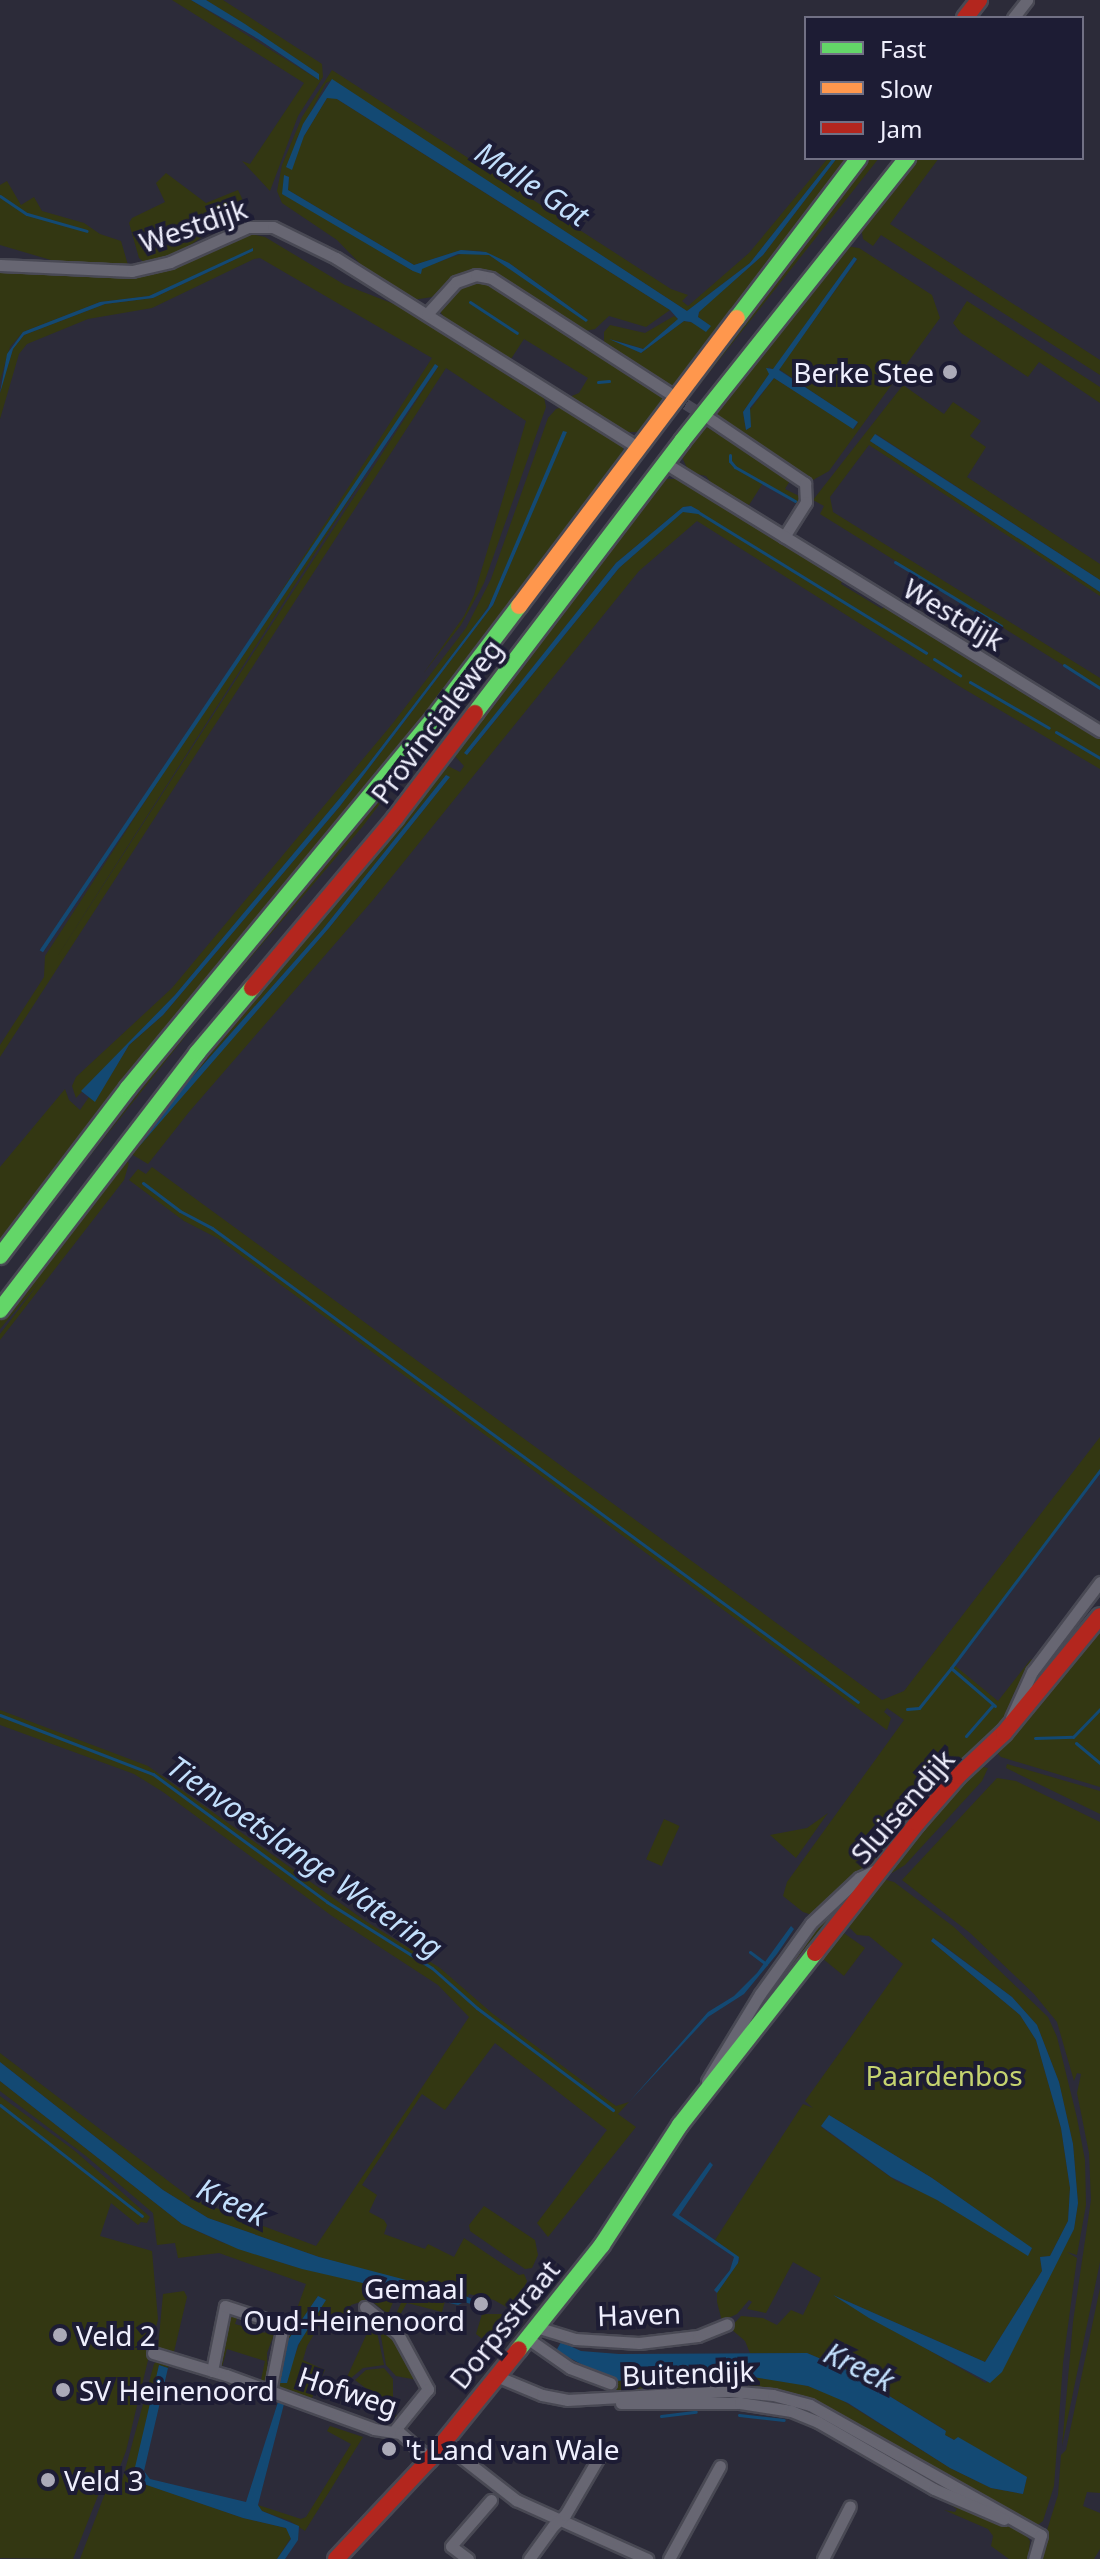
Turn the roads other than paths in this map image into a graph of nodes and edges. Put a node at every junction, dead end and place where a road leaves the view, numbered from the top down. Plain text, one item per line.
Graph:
1 (979, 0) edge
2 (1027, 0) edge
3 (967, 16) edge
4 (1015, 16) edge
5 (857, 160) edge
6 (905, 160) edge
7 (0, 265) edge
8 (427, 314) junction
9 (668, 392) tunnel mouth
10 (710, 419) tunnel mouth
11 (639, 448) junction
12 (665, 463) junction
13 (784, 537) junction
14 (1100, 731) edge
15 (160, 1052) junction
16 (0, 1256) edge
17 (0, 1268) edge
18 (0, 1310) edge
19 (1100, 1582) edge
20 (1100, 1616) edge
21 (1009, 1727) junction
22 (880, 1868) junction
23 (837, 1922) joint
24 (694, 2107) junction
25 (365, 2307) dead end
26 (727, 2324) dead end
27 (538, 2332) junction
28 (541, 2349) junction
29 (153, 2353) dead end
30 (212, 2371) junction
31 (496, 2376) junction
32 (610, 2383) dead end
33 (270, 2391) junction
34 (394, 2431) junction
35 (443, 2443) junction
36 (603, 2450) dead end
37 (430, 2459) junction
38 (720, 2466) dead end
39 (491, 2500) dead end
40 (850, 2506) dead end
41 (558, 2521) junction
42 (462, 2557) edge
43 (336, 2559) edge
44 (529, 2559) edge
45 (647, 2559) edge
46 (669, 2559) edge
47 (823, 2559) edge
48 (1034, 2559) edge

1 - 3 street
2 - 4 street
5 - 11 street, Provincialeweg
6 - 12 street, Provincialeweg
7 - 8 street, Westdijk
8 - 9 street
8 - 11 street, Westdijk
10 - 13 street
11 - 15 street, Provincialeweg
12 - 13 street, Westdijk
12 - 18 street, Provincialeweg
13 - 14 street, Westdijk
15 - 16 street, Provincialeweg
15 - 17 street, Provincialeweg
19 - 21 street, Sluisendijk
20 - 21 street, Sluisendijk
21 - 22 street, Sluisendijk
22 - 23 street, Sluisendijk
22 - 24 street, Dorpsstraat
23 - 24 street, Dorpsstraat
24 - 27 street, Dorpsstraat
25 - 34 street
26 - 27 street, Haven
27 - 28 street
27 - 28 street
27 - 31 street, Dorpsstraat
28 - 32 street
29 - 30 street, Hofweg
30 - 33 street, Hofweg
30 - 33 street
31 - 35 street, Dorpsstraat
31 - 48 street, Buitendijk
33 - 34 street, Hofweg
34 - 37 street, Hofweg
35 - 37 street, Dorpsstraat
35 - 41 street
36 - 41 street
37 - 43 street, Dorpsstraat
38 - 46 street
39 - 42 street
40 - 47 street
41 - 44 street
41 - 45 street

